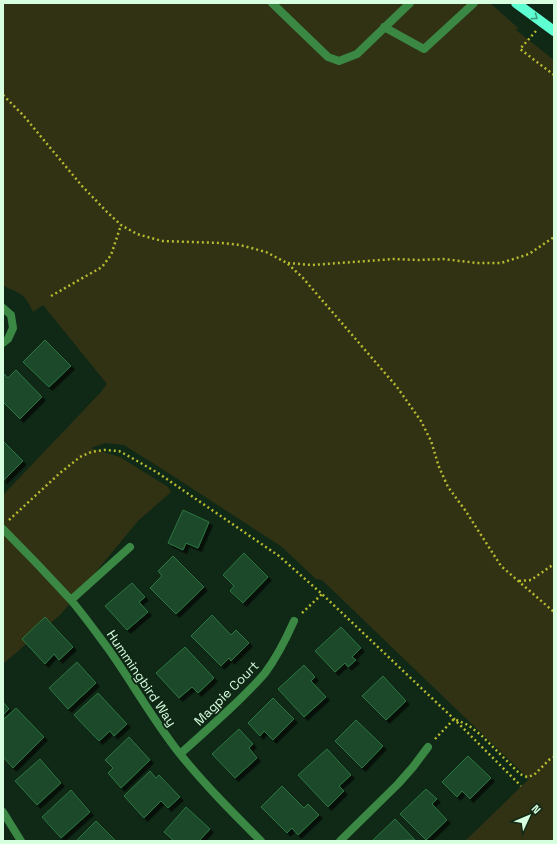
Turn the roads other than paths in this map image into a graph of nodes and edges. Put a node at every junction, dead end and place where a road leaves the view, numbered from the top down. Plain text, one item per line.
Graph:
1 (272, 3) edge
2 (410, 3) edge
3 (474, 3) edge
4 (516, 3) edge
5 (384, 27) junction
6 (554, 31) edge
7 (3, 308) edge
8 (3, 344) edge
9 (3, 529) edge
10 (130, 547) dead end
11 (71, 600) junction
12 (294, 621) road end
13 (428, 747) road end
14 (180, 754) junction
15 (3, 812) edge
16 (22, 841) edge
17 (261, 841) edge
18 (340, 841) edge

1 - 5 street
2 - 5 street
3 - 5 street
4 -> 6 main road
7 - 8 street
9 - 11 street, Hummingbird Way
10 - 11 street
11 - 14 street, Hummingbird Way
12 - 14 street, Magpie Court
13 - 18 street
14 - 17 street, Hummingbird Way
15 - 16 street

